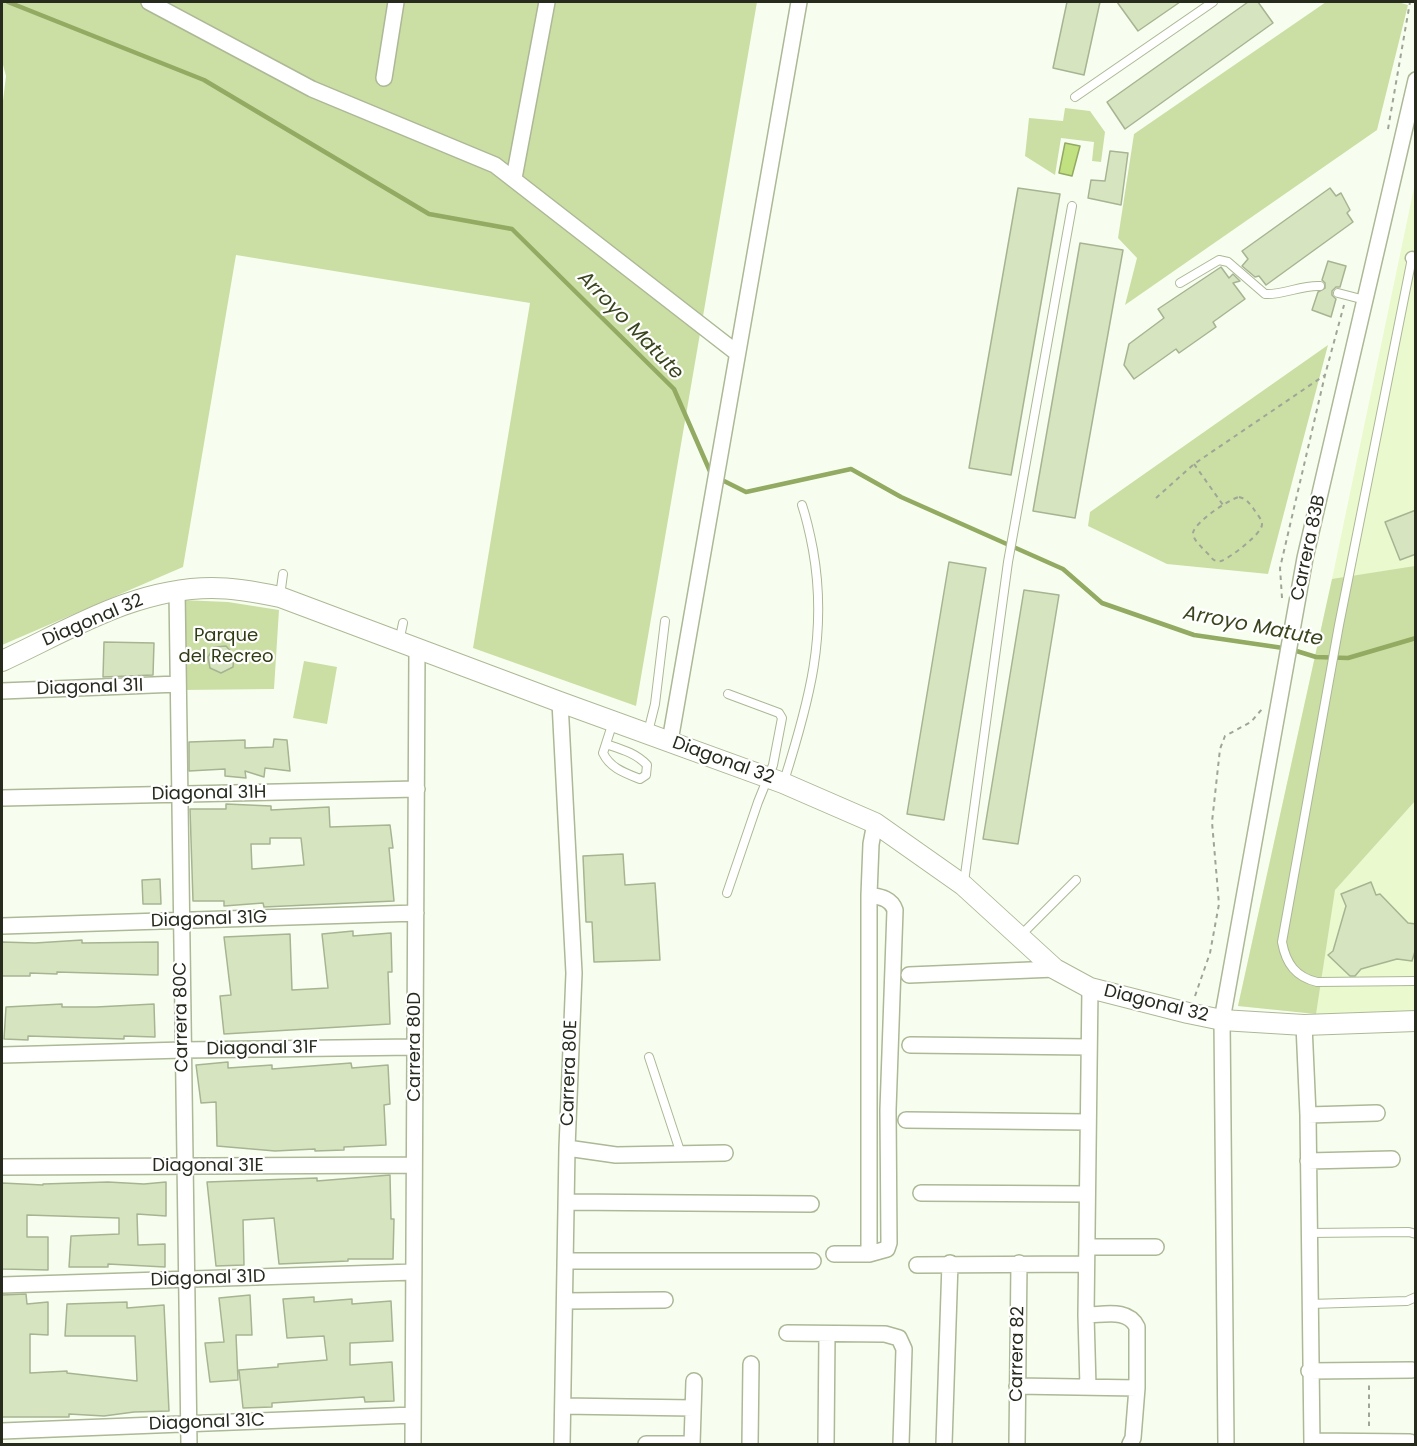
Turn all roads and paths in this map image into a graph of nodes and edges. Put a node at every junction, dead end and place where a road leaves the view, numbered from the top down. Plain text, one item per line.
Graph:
1 (149, 2) edge
2 (396, 2) edge
3 (547, 2) edge
4 (799, 2) edge
5 (1213, 2) edge
6 (1404, 2) edge
7 (1410, 2) edge
8 (384, 78) dead end
9 (1416, 80) edge
10 (1075, 97) dead end
11 (514, 178) junction
12 (1072, 206) dead end
13 (1414, 259) edge
14 (1180, 283) dead end
15 (1320, 286) dead end
16 (1338, 293) dead end
17 (1365, 300) junction
18 (737, 353) junction
19 (1325, 375) dead end
20 (1194, 464) junction
21 (1156, 498) dead end
22 (802, 505) dead end
23 (1223, 505) junction
24 (283, 574) dead end
25 (177, 590) junction
26 (280, 597) junction
27 (665, 621) dead end
28 (406, 638) junction
29 (2, 661) edge
30 (178, 684) junction
31 (2, 691) edge
32 (728, 694) dead end
33 (560, 702) junction
34 (1263, 706) dead end
35 (613, 721) junction
36 (647, 733) junction
37 (670, 741) junction
38 (606, 744) junction
39 (775, 780) junction
40 (417, 789) junction
41 (179, 795) junction
42 (2, 798) edge
43 (875, 823) junction
44 (1076, 879) dead end
45 (963, 885) junction
46 (727, 893) dead end
47 (869, 894) junction
48 (416, 913) junction
49 (181, 921) junction
50 (2, 926) edge
51 (1020, 936) junction
52 (1055, 969) junction
53 (909, 975) dead end
54 (1416, 981) edge
55 (1090, 988) junction
56 (1188, 1013) junction
57 (1222, 1020) junction
58 (1416, 1021) edge
59 (1304, 1025) junction
60 (910, 1045) dead end
61 (415, 1047) junction
62 (1089, 1047) junction
63 (183, 1050) junction
64 (2, 1055) edge
65 (649, 1057) dead end
66 (1377, 1113) dead end
67 (1308, 1115) junction
68 (906, 1120) dead end
69 (1088, 1122) junction
70 (567, 1148) junction
71 (725, 1153) dead end
72 (681, 1154) junction
73 (1392, 1159) dead end
74 (1308, 1161) junction
75 (414, 1165) junction
76 (2, 1167) edge
77 (185, 1167) junction
78 (921, 1193) dead end
79 (1087, 1194) junction
80 (566, 1202) junction
81 (811, 1204) dead end
82 (1308, 1233) junction
83 (1416, 1234) edge
84 (1087, 1247) junction
85 (1156, 1247) dead end
86 (834, 1254) dead end
87 (869, 1254) junction
88 (813, 1260) dead end
89 (565, 1261) junction
90 (950, 1263) junction
91 (1019, 1263) junction
92 (1086, 1264) junction
93 (917, 1265) dead end
94 (414, 1272) junction
95 (186, 1280) junction
96 (2, 1285) edge
97 (1416, 1297) edge
98 (665, 1300) dead end
99 (565, 1301) junction
100 (1309, 1304) junction
101 (1086, 1315) junction
102 (787, 1333) dead end
103 (827, 1334) junction
104 (751, 1364) dead end
105 (1369, 1370) junction
106 (1412, 1370) dead end
107 (1310, 1371) junction
108 (694, 1382) dead end
109 (1017, 1386) junction
110 (1088, 1387) junction
111 (1137, 1388) junction
112 (563, 1406) junction
113 (693, 1408) junction
114 (413, 1415) junction
115 (188, 1424) junction
116 (2, 1431) edge
117 (1369, 1441) junction
118 (1410, 1442) dead end
119 (1312, 1443) edge
120 (189, 1444) edge
121 (413, 1444) edge
122 (562, 1444) edge
123 (646, 1444) edge
124 (692, 1444) edge
125 (750, 1444) edge
126 (826, 1444) edge
127 (901, 1444) edge
128 (944, 1444) edge
129 (1017, 1444) edge
130 (1130, 1444) edge
131 (1226, 1444) edge

1 - 11 street
2 - 8 street
3 - 11 street
4 - 18 street
5 - 10 lane
6 - 7 path
9 - 17 street, Carrera 83B
11 - 18 street
12 - 45 lane
13 - 54 lane
14 - 15 lane
16 - 17 lane
17 - 57 street, Carrera 83B
18 - 37 street
19 - 20 path
20 - 21 path
20 - 23 path
22 - 39 lane
23 - 23 path
24 - 26 lane
25 - 26 street, Diagonal 32
25 - 29 street, Diagonal 32
25 - 30 street, Carrera 80C
26 - 28 street, Diagonal 32
27 - 36 lane
28 - 33 street, Diagonal 32
28 - 40 street, Carrera 80D
30 - 31 street, Diagonal 31I
30 - 41 street, Carrera 80C
32 - 39 lane
33 - 35 street, Diagonal 32
33 - 70 street, Carrera 80E
34 - 56 path
35 - 36 street, Diagonal 32
35 - 38 lane
36 - 37 street, Diagonal 32
37 - 39 street, Diagonal 32
38 - 38 lane
39 - 43 street, Diagonal 32
39 - 46 lane
40 - 41 street, Diagonal 31H
40 - 48 street, Carrera 80D
41 - 42 street, Diagonal 31H
41 - 49 street, Carrera 80C
43 - 45 street, Diagonal 32
43 - 47 street
44 - 51 lane
45 - 51 street, Diagonal 32
47 - 87 street
47 - 87 street
48 - 49 street, Diagonal 31G
48 - 61 street, Carrera 80D
49 - 50 street, Diagonal 31G
49 - 63 street, Carrera 80C
51 - 52 street, Diagonal 32
52 - 53 street
52 - 55 street, Diagonal 32
55 - 56 street, Diagonal 32
55 - 62 street
56 - 57 street, Diagonal 32
57 - 59 street, Diagonal 32
57 - 131 street, Carrera 83B
58 - 59 street, Diagonal 32
59 - 67 street
60 - 62 street
61 - 63 street, Diagonal 31F
61 - 75 street, Carrera 80D
62 - 69 street
63 - 64 street, Diagonal 31F
63 - 77 street, Carrera 80C
65 - 72 lane
66 - 67 street
67 - 74 street
68 - 69 street
69 - 79 street
70 - 72 street
70 - 80 street, Carrera 80E
71 - 72 street
73 - 74 street
74 - 82 street
75 - 77 street, Diagonal 31E
75 - 94 street, Carrera 80D
76 - 77 street, Diagonal 31E
77 - 95 street, Carrera 80C
78 - 79 street
79 - 84 street
80 - 81 street
80 - 89 street, Carrera 80E
82 - 83 lane
82 - 100 street
84 - 85 street
84 - 92 street
86 - 87 street
88 - 89 street
89 - 99 street, Carrera 80E
90 - 91 street
90 - 93 street
90 - 128 street
91 - 92 street
91 - 109 street, Carrera 82
92 - 101 street
94 - 95 street, Diagonal 31D
94 - 114 street, Carrera 80D
95 - 96 street, Diagonal 31D
95 - 115 street, Carrera 80C
97 - 100 lane
98 - 99 street
99 - 112 street, Carrera 80E
100 - 107 street
101 - 110 street
101 - 111 street
102 - 103 street
103 - 126 street
103 - 127 street
104 - 125 street
105 - 106 street
105 - 107 street
105 - 117 path
107 - 119 street
108 - 113 street
109 - 110 street
109 - 129 street, Carrera 82
110 - 111 street
111 - 130 street
112 - 113 street
112 - 122 street, Carrera 80E
113 - 124 street
114 - 115 street, Diagonal 31C
114 - 121 street, Carrera 80D
115 - 116 street, Diagonal 31C
115 - 120 street, Carrera 80C
117 - 118 street
117 - 119 street
123 - 124 street

